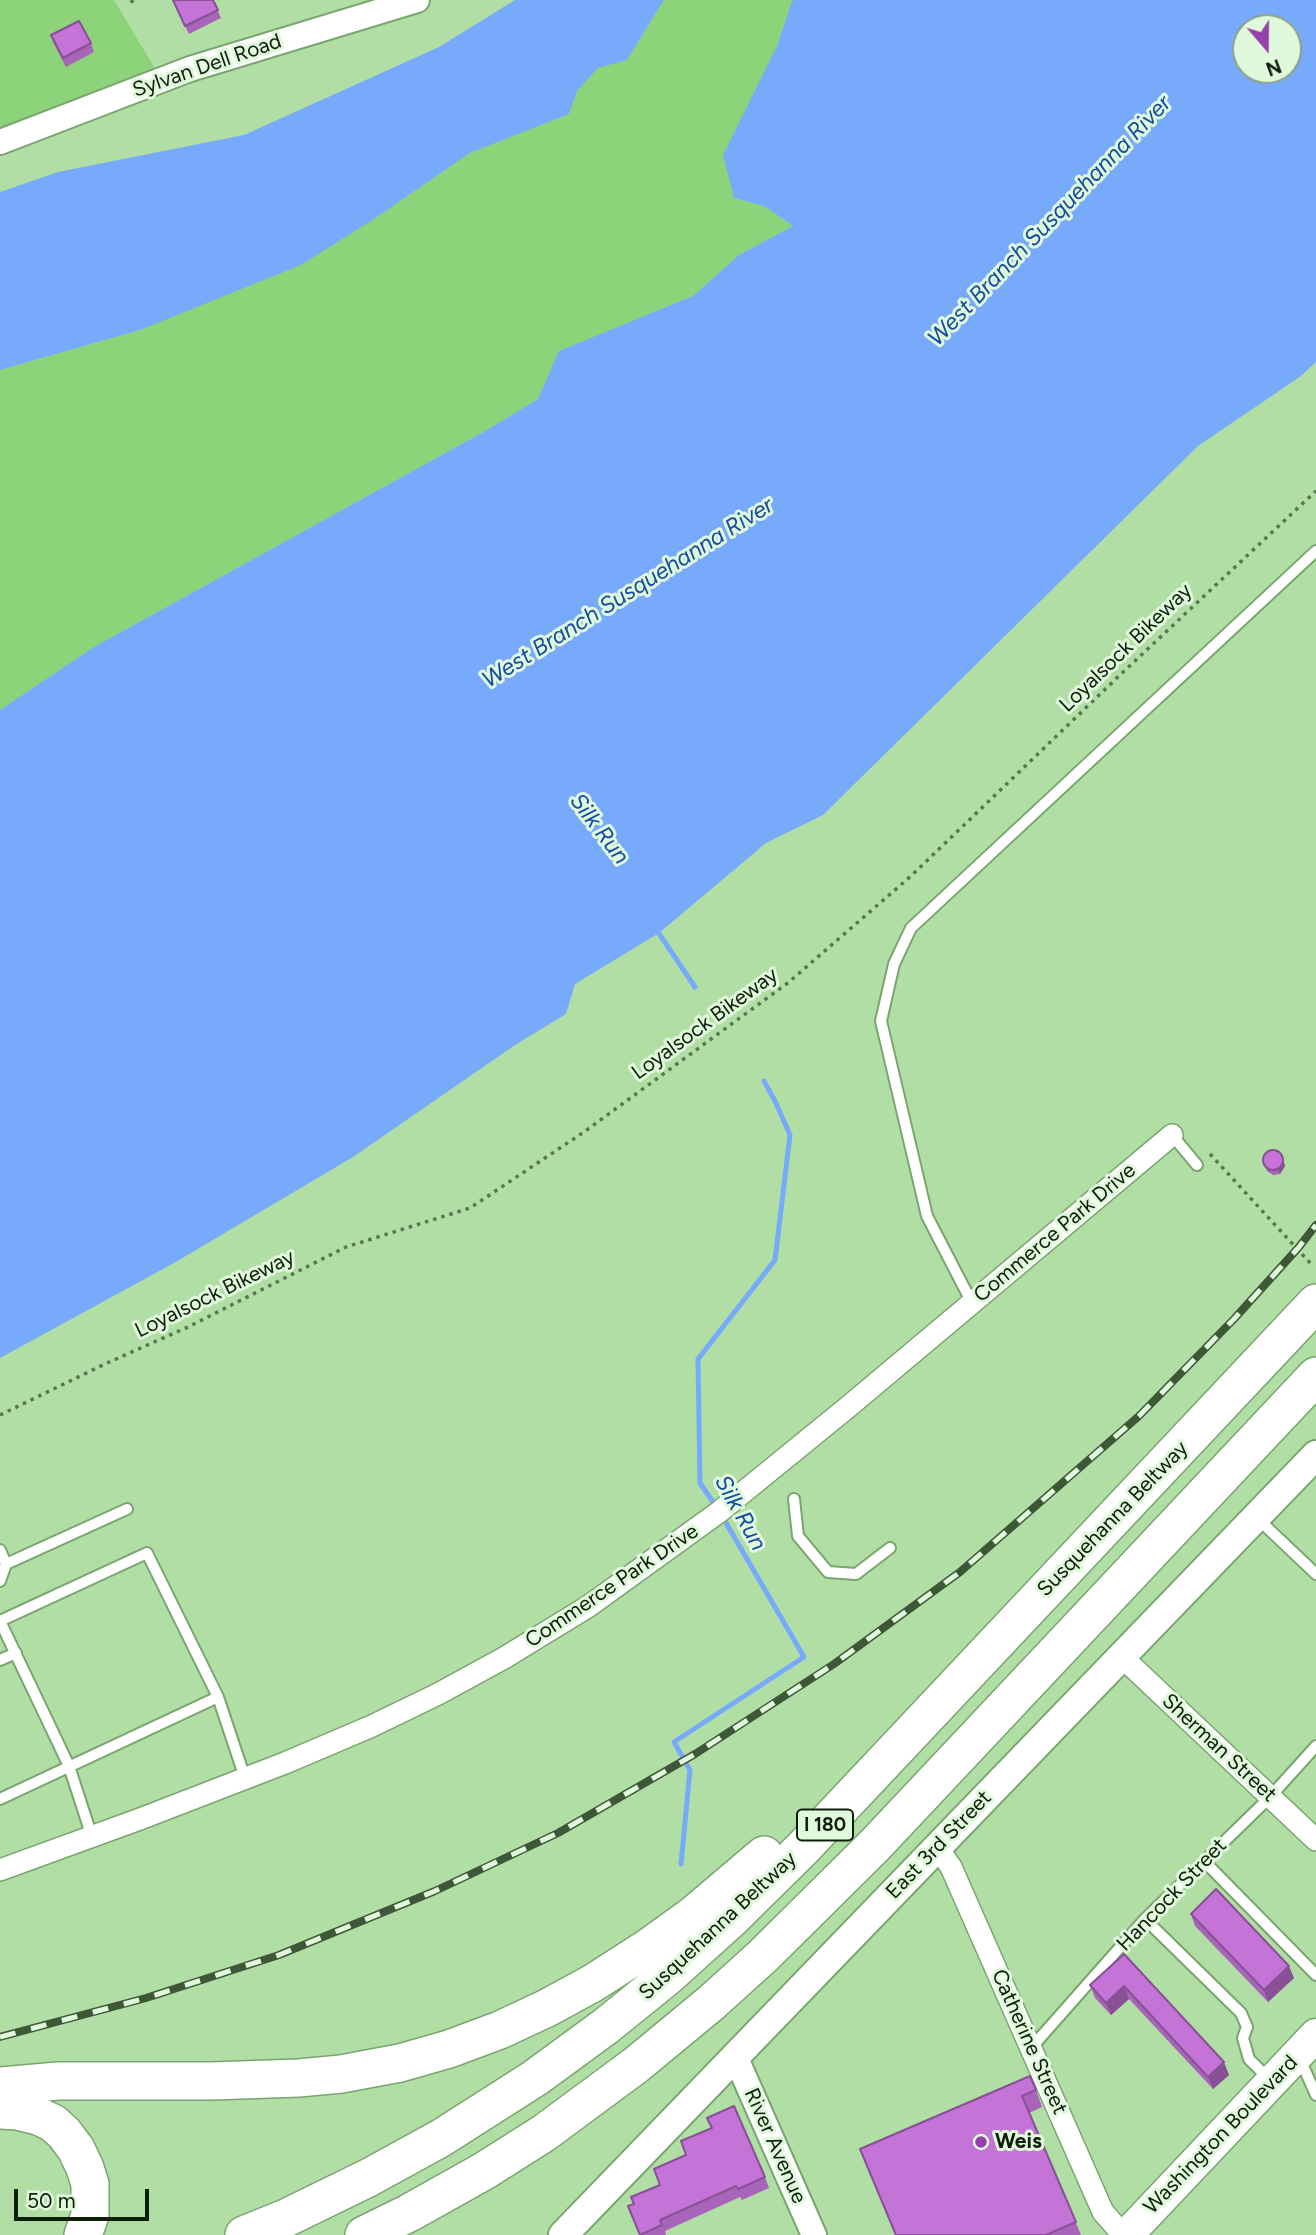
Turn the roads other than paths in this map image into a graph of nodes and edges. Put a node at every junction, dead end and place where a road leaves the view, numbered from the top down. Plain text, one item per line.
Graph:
1 (417, 0) edge
2 (0, 142) edge
3 (1316, 551) edge
4 (1172, 1135) joint
5 (1197, 1165) dead end
6 (972, 1303) junction
7 (1316, 1303) edge
8 (1316, 1376) edge
9 (1316, 1455) edge
10 (794, 1499) dead end
11 (127, 1509) dead end
12 (1256, 1517) junction
13 (890, 1548) dead end
14 (0, 1550) edge
15 (6, 1564) junction
16 (1316, 1574) edge
17 (0, 1581) edge
18 (1050, 1585) junction
19 (16, 1653) junction
20 (1121, 1657) junction
21 (0, 1660) edge
22 (218, 1696) junction
23 (1316, 1746) edge
24 (69, 1766) junction
25 (245, 1779) junction
26 (1270, 1797) junction
27 (0, 1799) edge
28 (92, 1838) junction
29 (1316, 1840) edge
30 (937, 1847) junction
31 (1204, 1861) junction
32 (0, 1870) edge
33 (1145, 1919) junction
34 (1316, 1975) edge
35 (1307, 2045) edge
36 (1032, 2047) junction
37 (735, 2056) junction
38 (1272, 2081) junction
39 (0, 2086) edge
40 (1316, 2095) edge
41 (0, 2110) edge
42 (544, 2133) junction
43 (83, 2235) edge
44 (244, 2235) edge
45 (364, 2235) edge
46 (390, 2235) edge
47 (563, 2235) edge
48 (814, 2235) edge
49 (1125, 2235) edge

1 - 2 street, Sylvan Dell Road
3 - 6 lane
4 - 5 lane
4 - 6 street, Commerce Park Drive
6 - 25 street, Commerce Park Drive
7 - 18 highway, Susquehanna Beltway / I 180
8 - 42 highway, I 180
9 - 12 main road, East 3rd Street
10 - 13 lane
11 - 15 lane
12 - 16 lane
12 - 20 main road, East 3rd Street
14 - 15 lane
15 - 17 lane
18 - 39 highway
18 - 44 highway, Susquehanna Beltway / I 180
19 - 21 lane
19 - 22 lane
19 - 24 lane
20 - 26 street, Sherman Street
20 - 30 main road, East 3rd Street
22 - 24 lane
22 - 25 lane
23 - 26 lane, Hancock Street
24 - 27 lane
24 - 28 lane
25 - 28 street, Commerce Park Drive
26 - 29 street, Sherman Street
26 - 31 lane, Hancock Street
28 - 32 street, Commerce Park Drive
30 - 36 street, Catherine Street
30 - 37 main road, East 3rd Street
31 - 33 lane, Hancock Street
31 - 34 lane
33 - 36 lane, Hancock Street
33 - 38 lane
35 - 38 main road, Washington Boulevard
35 - 40 lane
36 - 49 street, Catherine Street
37 - 47 main road, East 3rd Street
37 - 48 street, River Avenue
38 - 49 main road, Washington Boulevard
41 - 43 highway
42 - 45 highway, I 180
42 - 46 highway

